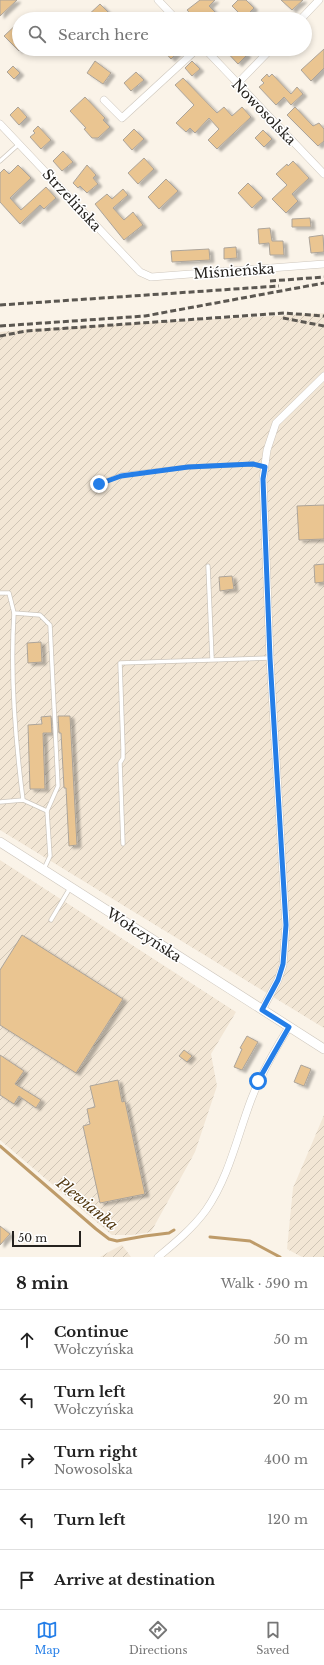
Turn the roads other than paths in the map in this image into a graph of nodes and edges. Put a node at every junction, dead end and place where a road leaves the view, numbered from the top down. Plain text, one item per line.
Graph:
1 (158, 0) edge
2 (319, 0) edge
3 (169, 12) edge
4 (308, 12) edge
5 (189, 56) edge
6 (212, 56) edge
7 (264, 56) edge
8 (238, 83) junction
9 (104, 100) dead end
10 (0, 124) edge
11 (19, 144) junction
12 (0, 161) edge
13 (324, 174) edge
14 (324, 264) edge
15 (145, 275) joint
16 (324, 376) edge
17 (265, 467) junction
18 (99, 484) dead end
19 (208, 566) dead end
20 (0, 593) edge
21 (14, 613) junction
22 (270, 658) junction
23 (212, 659) junction
24 (23, 800) junction
25 (0, 802) edge
26 (47, 811) junction
27 (0, 842) edge
28 (123, 844) dead end
29 (43, 870) junction
30 (71, 888) junction
31 (51, 920) dead end
32 (262, 1010) junction
33 (289, 1027) junction
34 (324, 1049) edge
35 (158, 1257) edge

1 - 3 street
2 - 4 street
5 - 9 street
6 - 8 street, Nowosolska
7 - 8 street
8 - 13 street, Nowosolska
10 - 11 street, Strzelińska
11 - 12 lane
11 - 15 street, Strzelińska
14 - 15 street, Miśnieńska
16 - 17 street
17 - 18 lane
17 - 22 street
19 - 23 lane
20 - 21 lane
21 - 24 lane
21 - 26 lane
22 - 23 lane
22 - 32 street
23 - 28 lane
24 - 25 lane
24 - 26 lane
26 - 29 lane
27 - 29 street, Wołczyńska
29 - 30 street, Wołczyńska
30 - 31 lane
30 - 32 street, Wołczyńska
32 - 33 street, Wołczyńska
33 - 34 street, Wołczyńska
33 - 35 street

